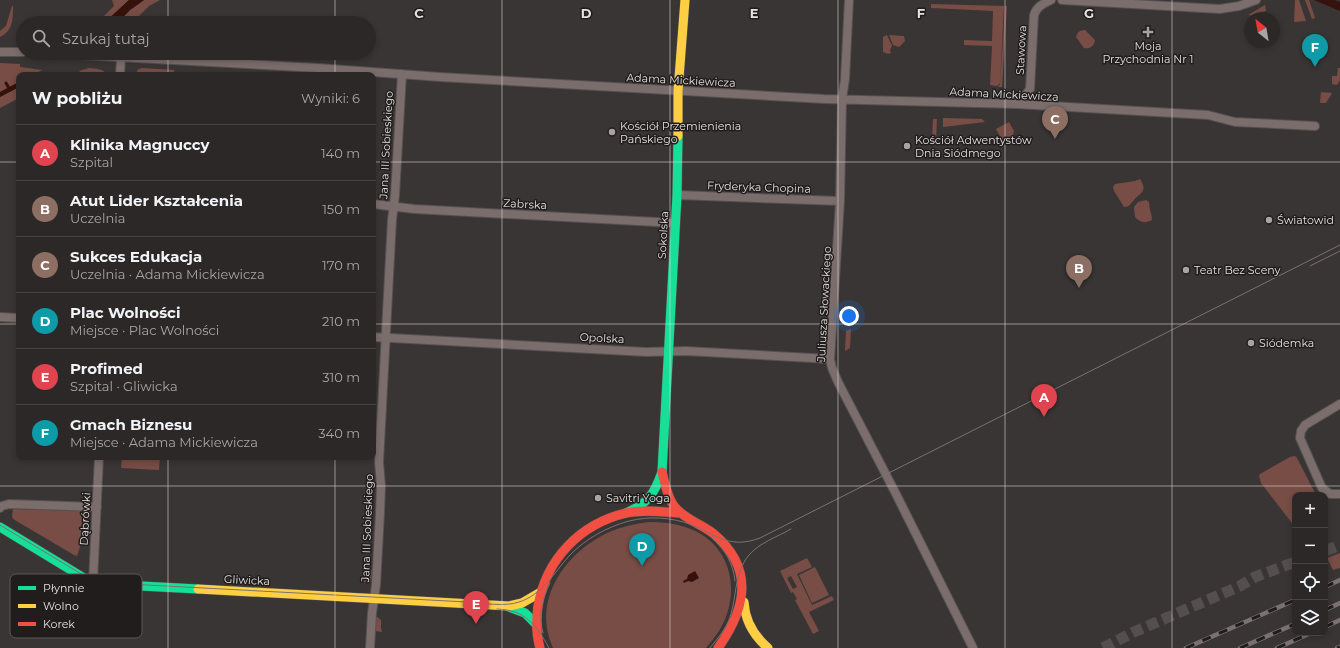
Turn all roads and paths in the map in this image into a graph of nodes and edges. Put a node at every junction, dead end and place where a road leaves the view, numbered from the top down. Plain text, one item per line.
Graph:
1 (685, 0) edge
2 (849, 0) edge
3 (1051, 0) edge
4 (1062, 0) edge
5 (1232, 0) edge
6 (1256, 0) edge
7 (1225, 8) junction
8 (0, 52) edge
9 (16, 52) edge
10 (122, 60) edge
11 (157, 60) edge
12 (120, 72) edge
13 (367, 72) edge
14 (376, 73) edge
15 (402, 74) junction
16 (678, 91) junction
17 (842, 100) junction
18 (1016, 104) junction
19 (1315, 126) dead end
20 (677, 195) junction
21 (840, 201) junction
22 (376, 204) edge
23 (394, 207) junction
24 (675, 223) junction
25 (0, 317) edge
26 (16, 318) edge
27 (376, 337) edge
28 (386, 338) junction
29 (669, 352) junction
30 (830, 359) junction
31 (1340, 404) edge
32 (99, 460) edge
33 (662, 472) junction
34 (1340, 494) edge
35 (0, 503) edge
36 (9, 504) junction
37 (97, 507) junction
38 (0, 508) edge
39 (626, 513) junction
40 (681, 513) junction
41 (0, 527) edge
42 (76, 574) edge
43 (93, 574) edge
44 (142, 587) edge
45 (743, 591) junction
46 (541, 592) junction
47 (374, 600) junction
48 (509, 606) junction
49 (537, 625) junction
50 (370, 648) edge
51 (540, 648) edge
52 (718, 648) edge
53 (768, 648) edge
54 (973, 648) edge

1 - 16 street, Sokolska
2 - 17 street, Juliusza Słowackiego
3 - 18 street, Stawowa
4 - 7 street
5 - 7 street
6 - 7 street
8 - 9 street
10 - 12 street
11 - 13 street, Adama Mickiewicza
14 - 15 street, Adama Mickiewicza
15 - 16 street, Adama Mickiewicza
15 - 23 street, Jana III Sobieskiego
16 - 17 street, Adama Mickiewicza
16 - 20 street, Sokolska
17 - 18 street, Adama Mickiewicza
17 - 21 street, Juliusza Słowackiego
18 - 19 street, Adama Mickiewicza
20 - 21 street, Fryderyka Chopina
20 - 24 street, Sokolska
21 - 30 street, Juliusza Słowackiego
22 - 23 street, Zabrska
23 - 24 street, Zabrska
23 - 28 street, Jana III Sobieskiego
24 - 29 street, Sokolska
25 - 26 street
27 - 28 street, Opolska
28 - 29 street, Opolska
28 - 47 street, Jana III Sobieskiego
29 - 30 street, Opolska
29 - 33 street, Sokolska
30 - 54 street, Juliusza Słowackiego
31 - 34 street
32 - 37 street, Dąbrówki
33 - 39 street, Sokolska
33 - 40 street, Sokolska
35 - 36 street
36 - 37 street
36 - 38 street
37 - 43 street, Dąbrówki
39 - 40 street
39 - 46 street
40 - 45 street, Sokolska
41 - 42 street, Gliwicka
44 - 47 street, Gliwicka
45 - 52 street
45 - 53 street, Sokolska
46 - 48 street, Gliwicka
46 - 49 street
47 - 48 street, Gliwicka
47 - 50 street, Jana III Sobieskiego
48 - 49 street, Gliwicka
49 - 51 street

